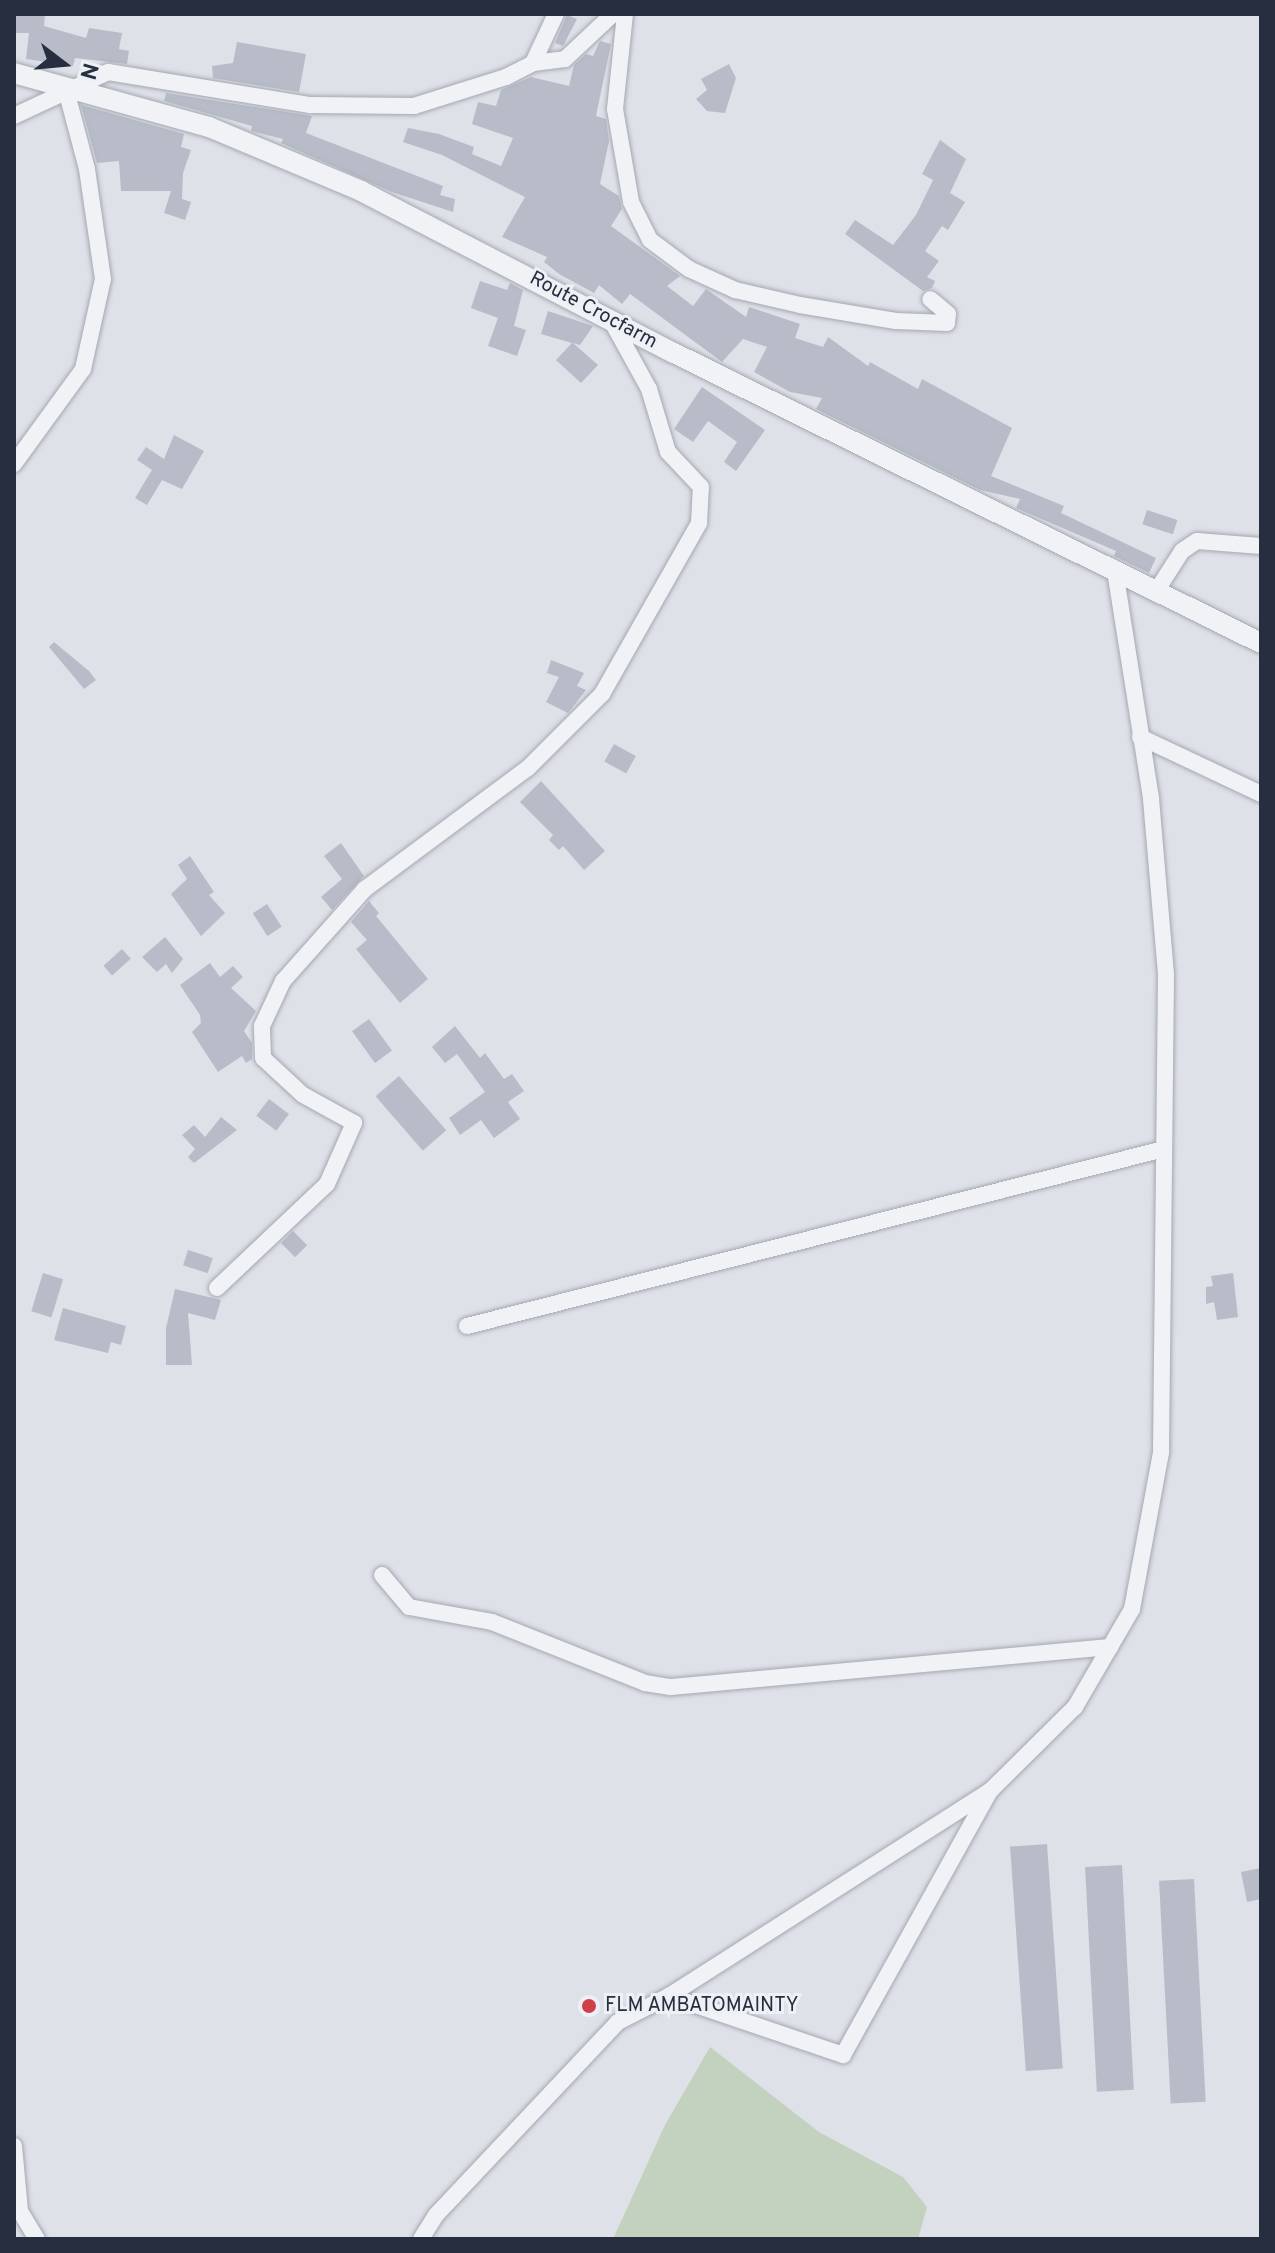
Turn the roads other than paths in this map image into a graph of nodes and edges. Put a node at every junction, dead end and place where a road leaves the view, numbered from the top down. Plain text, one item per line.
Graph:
1 (556, 14) edge
2 (613, 14) edge
3 (625, 14) edge
4 (533, 63) junction
5 (14, 73) edge
6 (66, 90) junction
7 (14, 116) edge
8 (930, 299) dead end
9 (612, 322) junction
10 (14, 464) edge
11 (1261, 546) edge
12 (1115, 570) junction
13 (1157, 590) junction
14 (1261, 643) edge
15 (1140, 737) junction
16 (1261, 794) edge
17 (1164, 1149) junction
18 (217, 1288) dead end
19 (467, 1326) dead end
20 (382, 1575) dead end
21 (1110, 1647) junction
22 (991, 1790) junction
23 (669, 1996) junction
24 (14, 2146) edge
25 (37, 2239) edge
26 (421, 2239) edge

1 - 4 street
2 - 4 street
3 - 8 street
4 - 6 street
5 - 6 street, Route Crocfarm
6 - 7 street
6 - 9 street, Route Crocfarm
6 - 10 street
9 - 12 street, Route Crocfarm
9 - 18 street
11 - 13 street
12 - 13 street, Route Crocfarm
12 - 15 street
13 - 14 street, Route Crocfarm
15 - 16 street
15 - 17 street
17 - 19 street
17 - 21 street
20 - 21 street
21 - 22 street
22 - 23 street
22 - 23 street
23 - 26 street
24 - 25 street

